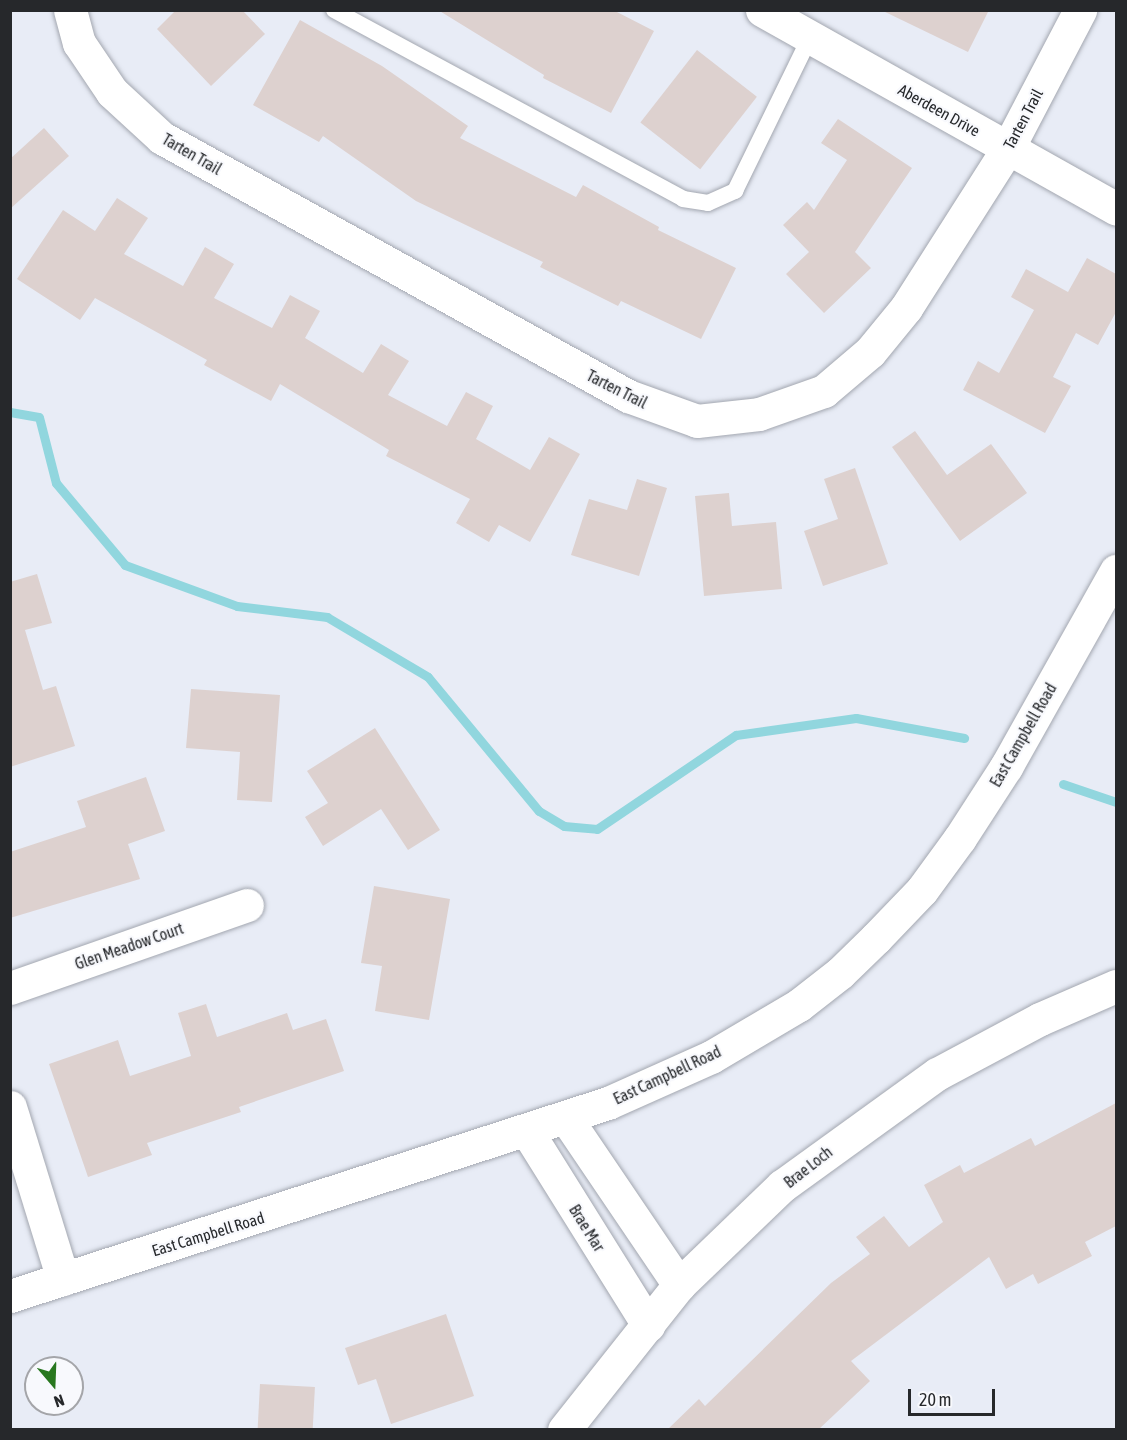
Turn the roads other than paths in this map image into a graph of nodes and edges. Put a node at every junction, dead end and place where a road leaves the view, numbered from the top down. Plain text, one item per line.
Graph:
1 (70, 10) edge
2 (334, 10) edge
3 (762, 10) edge
4 (1080, 10) edge
5 (805, 26) edge
6 (1008, 148) junction
7 (1116, 209) edge
8 (1116, 571) edge
9 (247, 905) dead end
10 (1116, 986) edge
11 (10, 988) edge
12 (10, 1107) edge
13 (566, 1118) junction
14 (527, 1131) junction
15 (63, 1279) junction
16 (679, 1285) junction
17 (10, 1296) edge
18 (648, 1325) junction
19 (564, 1430) edge

1 - 6 street, Tarten Trail
2 - 5 lane
3 - 5 street, Aberdeen Drive
4 - 6 street, Tarten Trail
5 - 6 street, Aberdeen Drive
6 - 7 street, Aberdeen Drive
8 - 13 street, East Campbell Road
9 - 11 street, Glen Meadow Court
10 - 16 street, Brae Loch
12 - 15 street
13 - 14 street, East Campbell Road
13 - 16 street
14 - 15 street, East Campbell Road
14 - 18 street, Brae Mar
15 - 17 street, East Campbell Road
16 - 18 street, Brae Loch
18 - 19 street, Brae Loch

